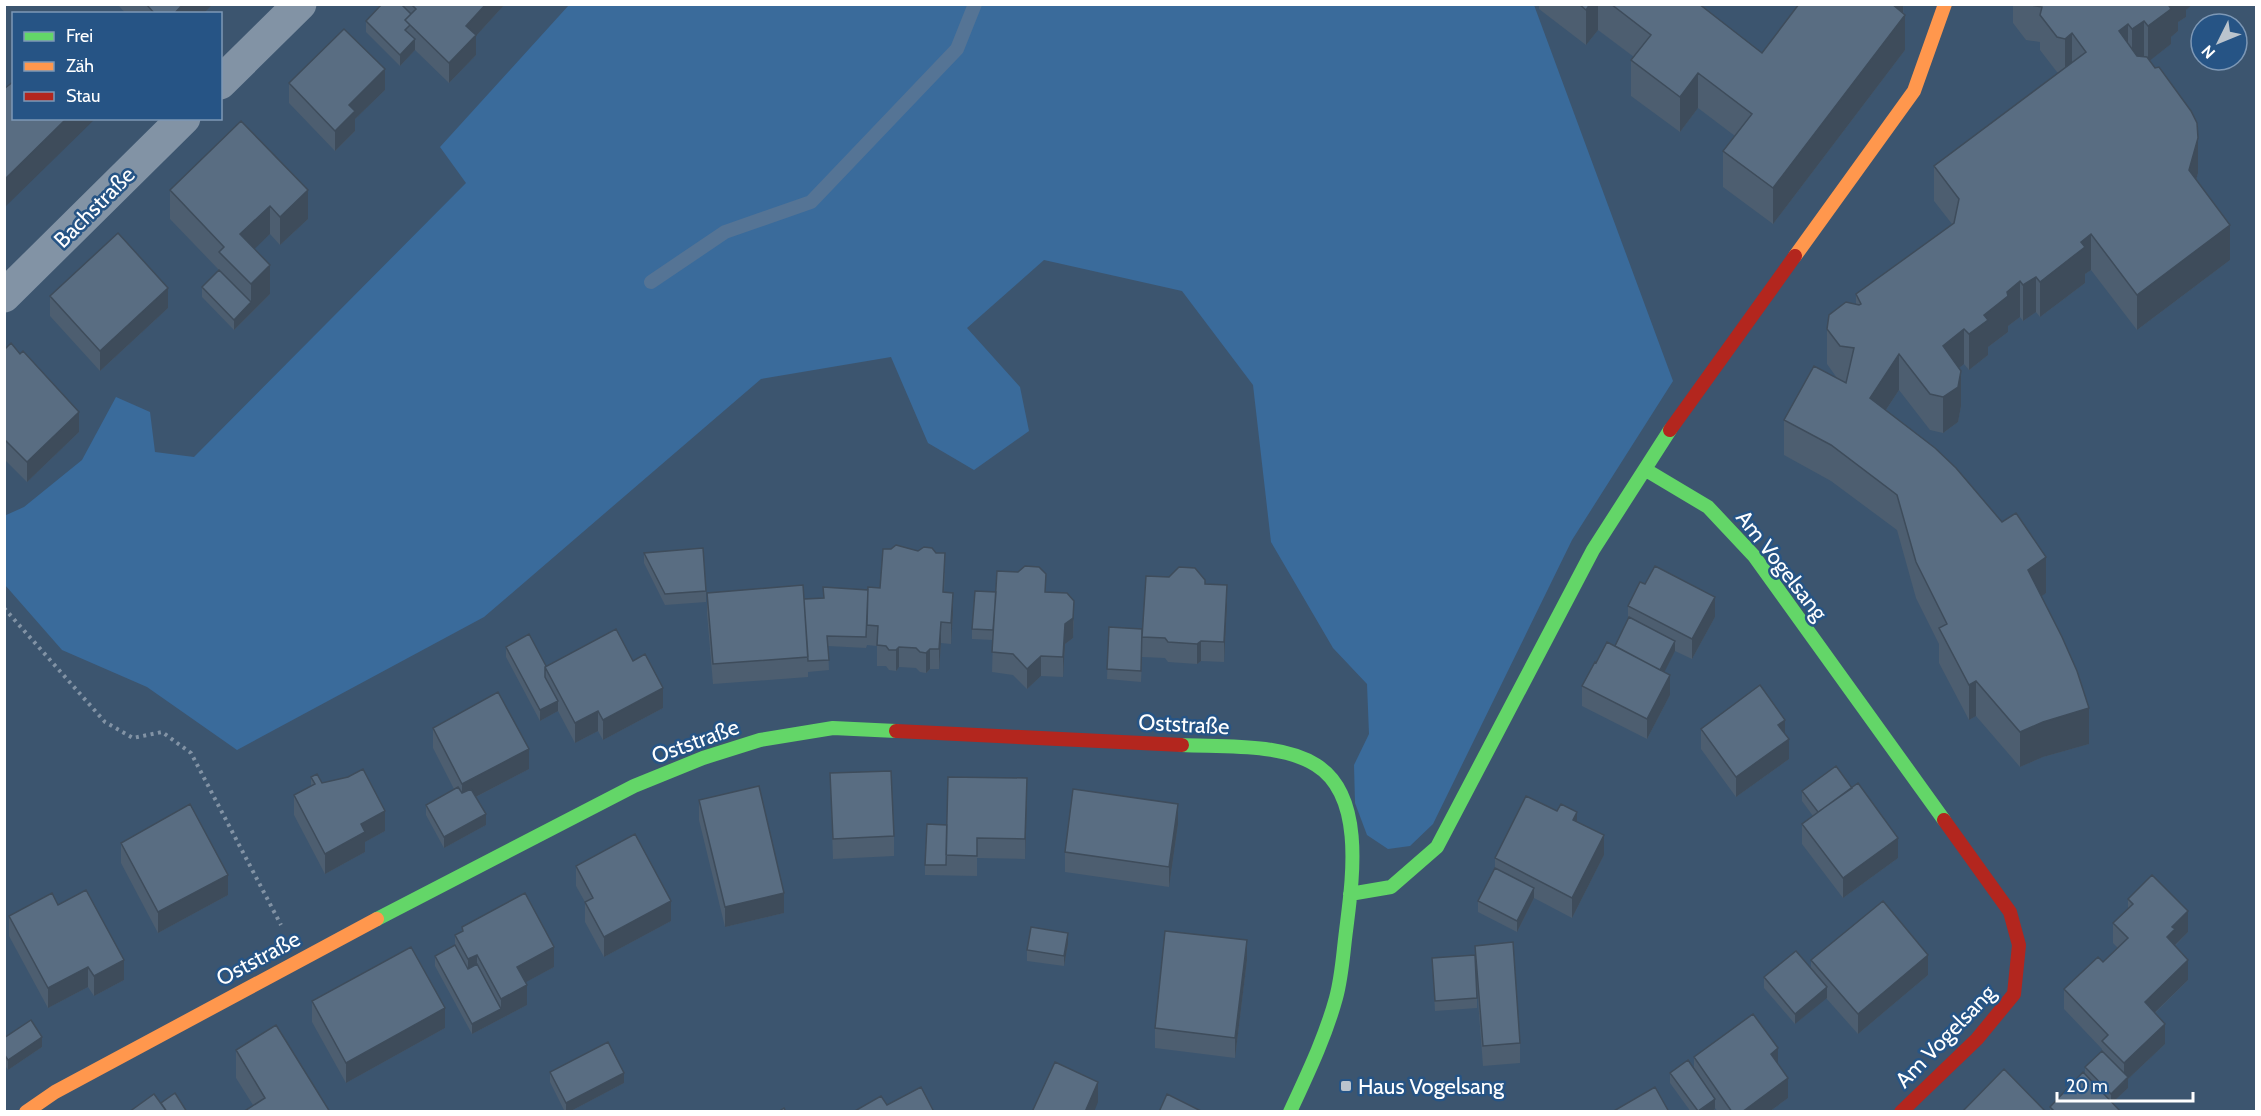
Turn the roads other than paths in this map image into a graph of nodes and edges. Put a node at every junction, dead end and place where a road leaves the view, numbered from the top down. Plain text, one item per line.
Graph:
1 (300, 4) edge
2 (1945, 4) edge
3 (222, 81) edge
4 (182, 120) edge
5 (4, 296) edge
6 (1646, 470) junction
7 (1350, 894) junction
8 (26, 1112) edge
9 (1290, 1112) edge
10 (1902, 1112) edge

1 - 3 street
2 - 6 street
4 - 5 street, Bachstraße
6 - 7 street
6 - 10 street, Am Vogelsang
7 - 8 street, Oststraße
7 - 9 street, Oststraße

